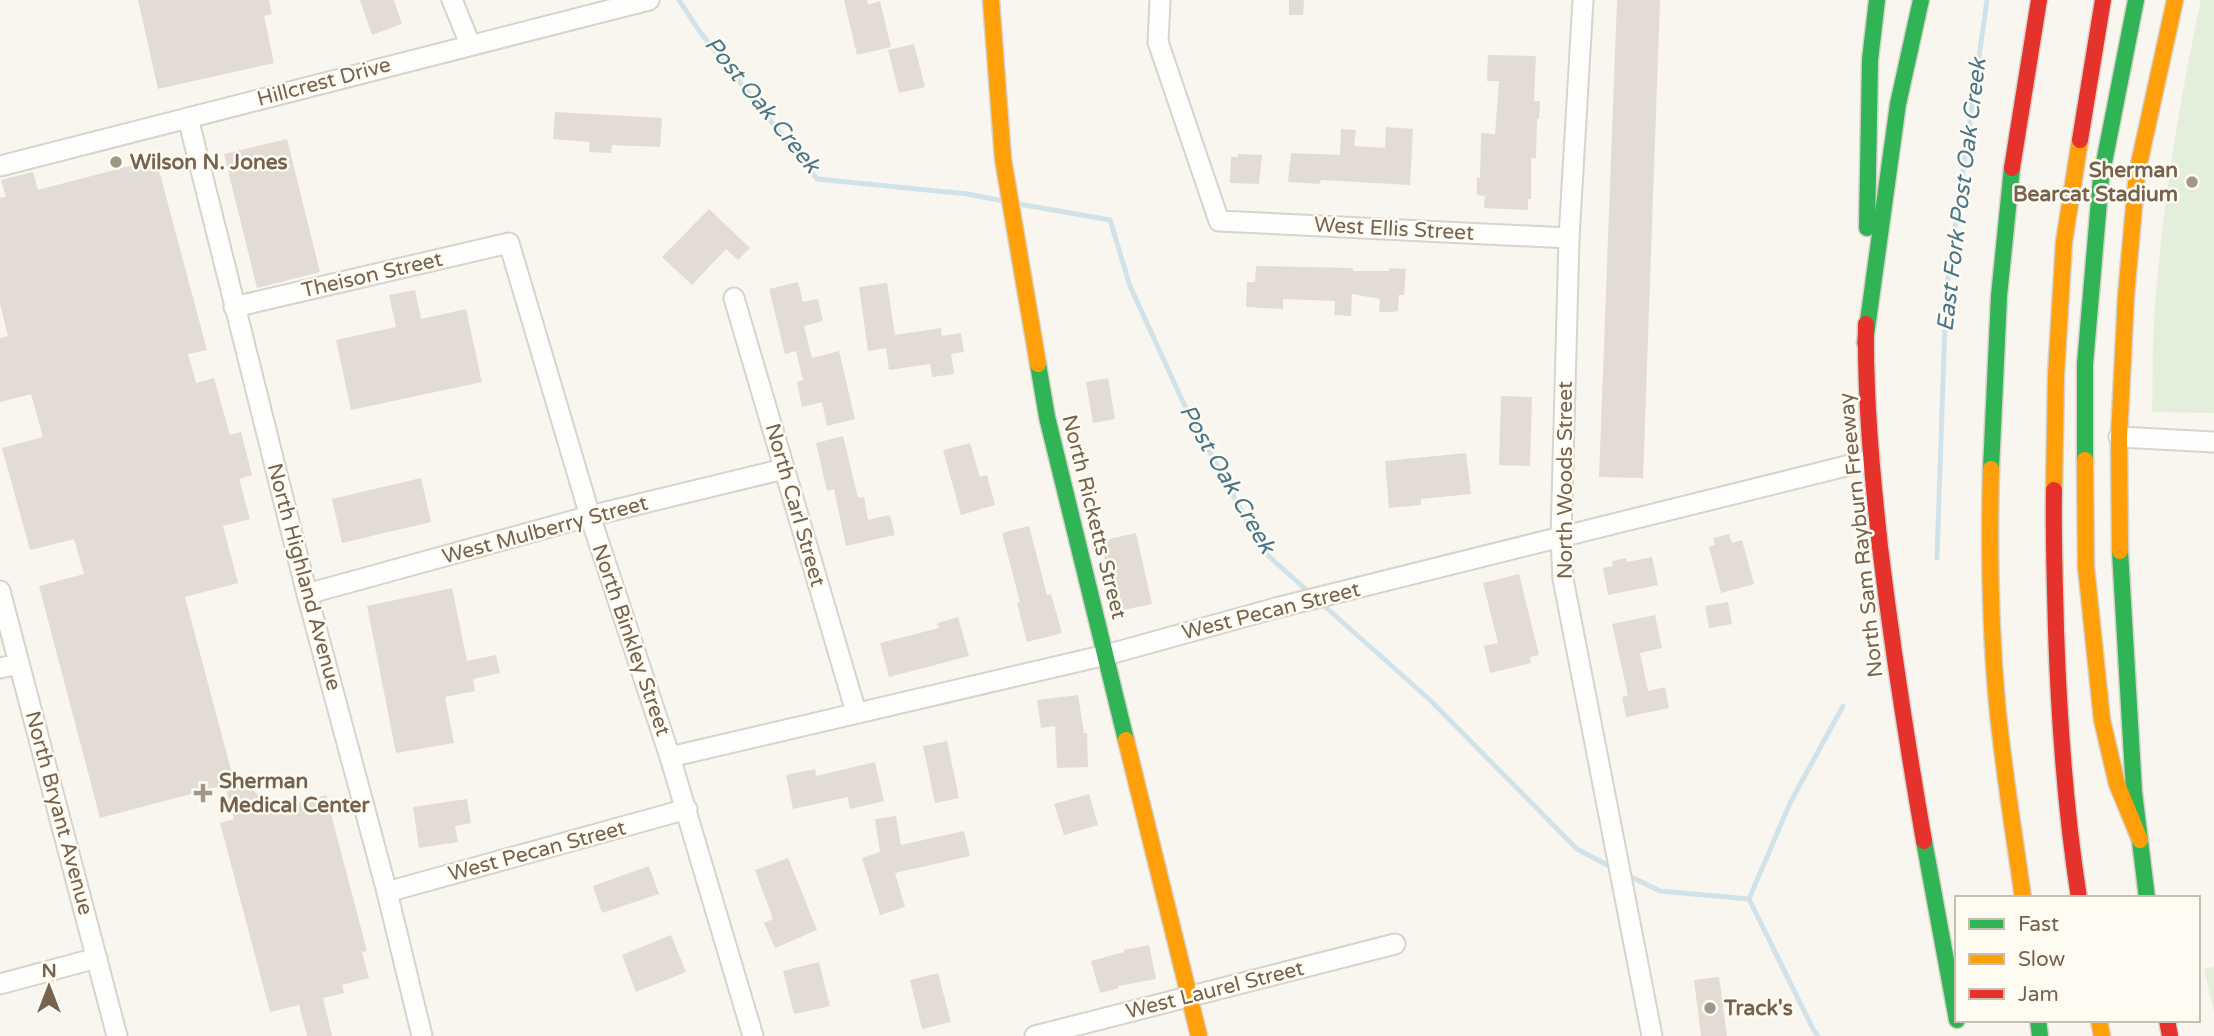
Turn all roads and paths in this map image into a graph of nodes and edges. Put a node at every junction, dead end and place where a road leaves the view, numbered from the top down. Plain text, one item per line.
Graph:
1 (452, 0) edge
2 (649, 0) edge
3 (991, 0) edge
4 (1160, 0) edge
5 (1583, 0) edge
6 (1877, 0) edge
7 (1921, 0) edge
8 (2039, 0) edge
9 (2103, 0) edge
10 (2137, 0) edge
11 (2175, 0) edge
12 (470, 44) junction
13 (188, 118) junction
14 (0, 166) edge
15 (1569, 238) junction
16 (509, 243) joint
17 (734, 298) dead end
18 (234, 307) junction
19 (1865, 343) junction
20 (2119, 437) junction
21 (2214, 442) edge
22 (1870, 460) junction
23 (784, 470) junction
24 (590, 516) junction
25 (1561, 537) junction
26 (0, 591) edge
27 (307, 594) junction
28 (1105, 655) junction
29 (10, 666) edge
30 (856, 712) junction
31 (670, 757) junction
32 (687, 809) junction
33 (2140, 839) junction
34 (387, 892) junction
35 (2022, 896) edge
36 (2079, 896) edge
37 (2147, 896) edge
38 (1395, 944) dead end
39 (97, 958) junction
40 (0, 984) edge
41 (1189, 997) junction
42 (1955, 1009) edge
43 (117, 1036) edge
44 (422, 1036) edge
45 (753, 1036) edge
46 (1035, 1036) edge
47 (1199, 1036) edge
48 (1652, 1036) edge

1 - 12 street
2 - 12 street, Hillcrest Drive
3 - 28 main road, North Ricketts Street
4 - 15 street, West Ellis Street
5 - 15 street, North Woods Street
6 - 19 main road, North Sam Rayburn Freeway
7 - 19 main road
8 - 35 main road
9 - 36 main road
10 - 33 main road
11 - 20 main road
12 - 13 street, Hillcrest Drive
13 - 14 street, Hillcrest Drive
13 - 18 street, North Highland Avenue
15 - 25 street, North Woods Street
16 - 18 street, Theison Street
16 - 24 street, North Binkley Street
17 - 23 street, North Carl Street
18 - 27 street, North Highland Avenue
19 - 22 main road, North Sam Rayburn Freeway
20 - 21 street
20 - 33 main road
22 - 25 street, West Pecan Street
22 - 42 main road, North Sam Rayburn Freeway
23 - 24 street, West Mulberry Street
23 - 30 street, North Carl Street
24 - 27 street, West Mulberry Street
24 - 31 street, North Binkley Street
25 - 28 street, West Pecan Street
25 - 48 street, North Woods Street
26 - 29 street, North Bryant Avenue
27 - 34 street, North Highland Avenue
28 - 30 street, West Pecan Street
28 - 41 main road, North Ricketts Street
29 - 39 street, North Bryant Avenue
30 - 31 street, West Pecan Street
31 - 32 street, North Binkley Street
32 - 34 street, West Pecan Street
32 - 45 street, North Binkley Street
33 - 37 main road
34 - 44 street, North Highland Avenue
38 - 41 street, West Laurel Street
39 - 40 street
39 - 43 street, North Bryant Avenue
41 - 46 street, West Laurel Street
41 - 47 main road, North Ricketts Street

